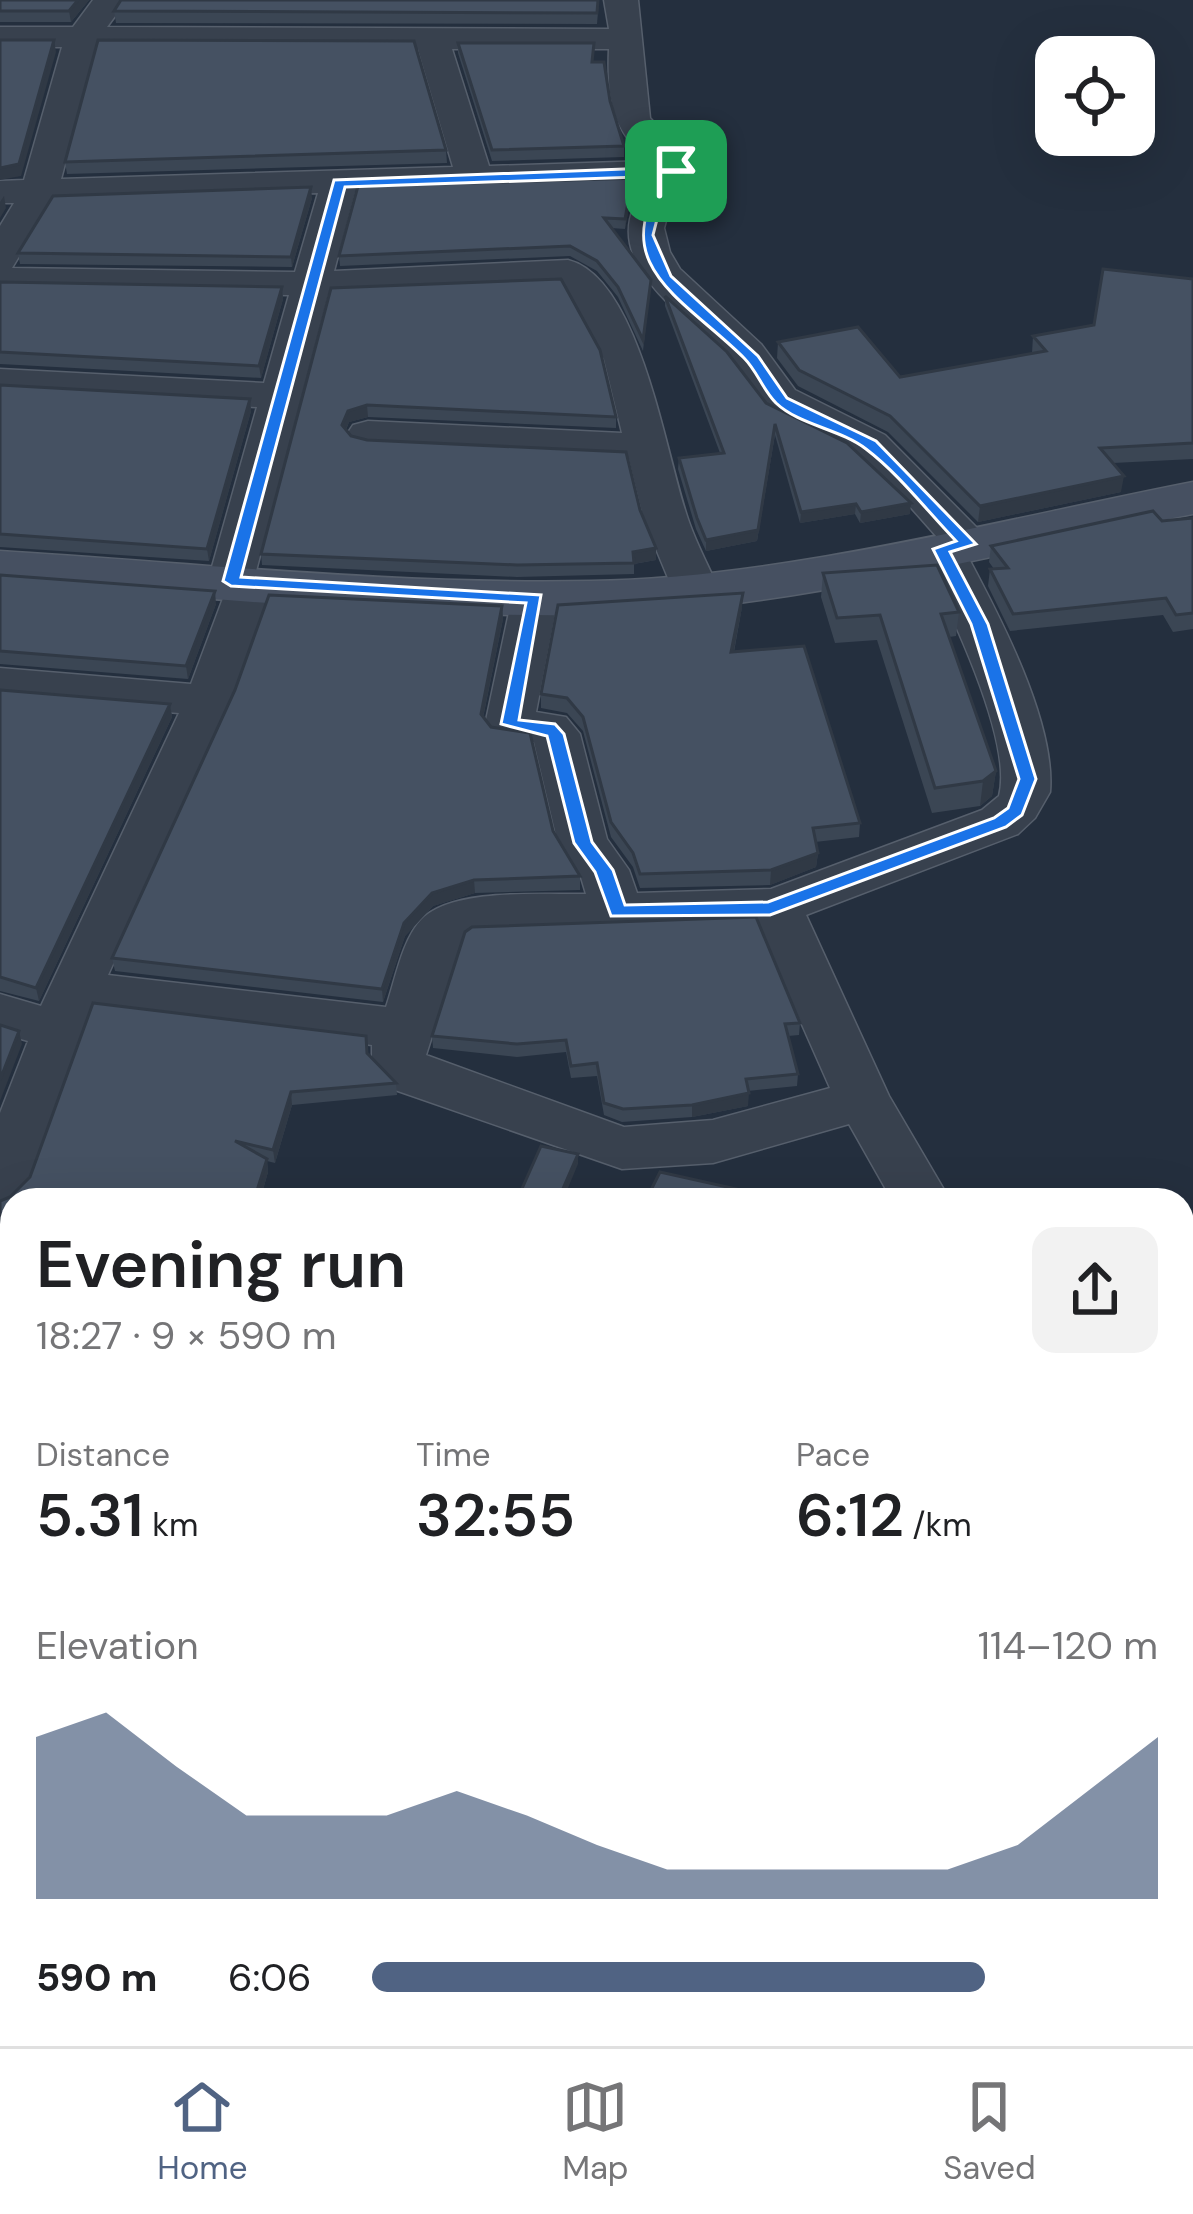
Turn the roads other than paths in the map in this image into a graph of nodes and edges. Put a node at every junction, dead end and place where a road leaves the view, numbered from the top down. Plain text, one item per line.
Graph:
1 (110, 0) edge
2 (209, 0) edge
3 (355, 0) edge
4 (624, 20) edge
5 (0, 37) edge
6 (81, 40) junction
7 (190, 40) junction
8 (371, 40) junction
9 (433, 41) junction
10 (676, 171) junction
11 (474, 177) junction
12 (339, 183) junction
13 (0, 192) edge
14 (39, 192) junction
15 (0, 259) edge
16 (0, 279) edge
17 (310, 284) junction
18 (0, 381) edge
19 (280, 396) junction
20 (368, 434) dead end
21 (648, 447) junction
22 (1193, 498) edge
23 (954, 546) junction
24 (0, 567) edge
25 (241, 582) junction
26 (696, 590) junction
27 (536, 598) junction
28 (0, 683) edge
29 (209, 701) junction
30 (776, 907) junction
31 (617, 911) junction
32 (66, 1010) junction
33 (0, 1012) edge
34 (405, 1028) junction
35 (863, 1099) junction
36 (0, 1188) edge
37 (914, 1188) edge

1 - 6 street
2 - 7 street
3 - 8 street
4 - 9 street
4 - 10 street
5 - 6 street
6 - 7 street
6 - 14 street
7 - 8 street
8 - 9 street
9 - 11 street
10 - 11 street
10 - 23 street
11 - 12 street
12 - 14 street
12 - 17 street
13 - 14 street
14 - 15 street
16 - 17 street
17 - 19 street
17 - 21 street
18 - 19 street
19 - 25 street
20 - 21 street
21 - 26 street
22 - 23 main road
23 - 26 main road
23 - 30 street
24 - 25 main road
25 - 27 main road
25 - 29 street
26 - 27 main road
27 - 31 street
28 - 29 street
29 - 32 street
30 - 31 street
30 - 35 street
31 - 34 street
32 - 33 street
32 - 34 street
32 - 36 street
34 - 35 street
35 - 37 street

